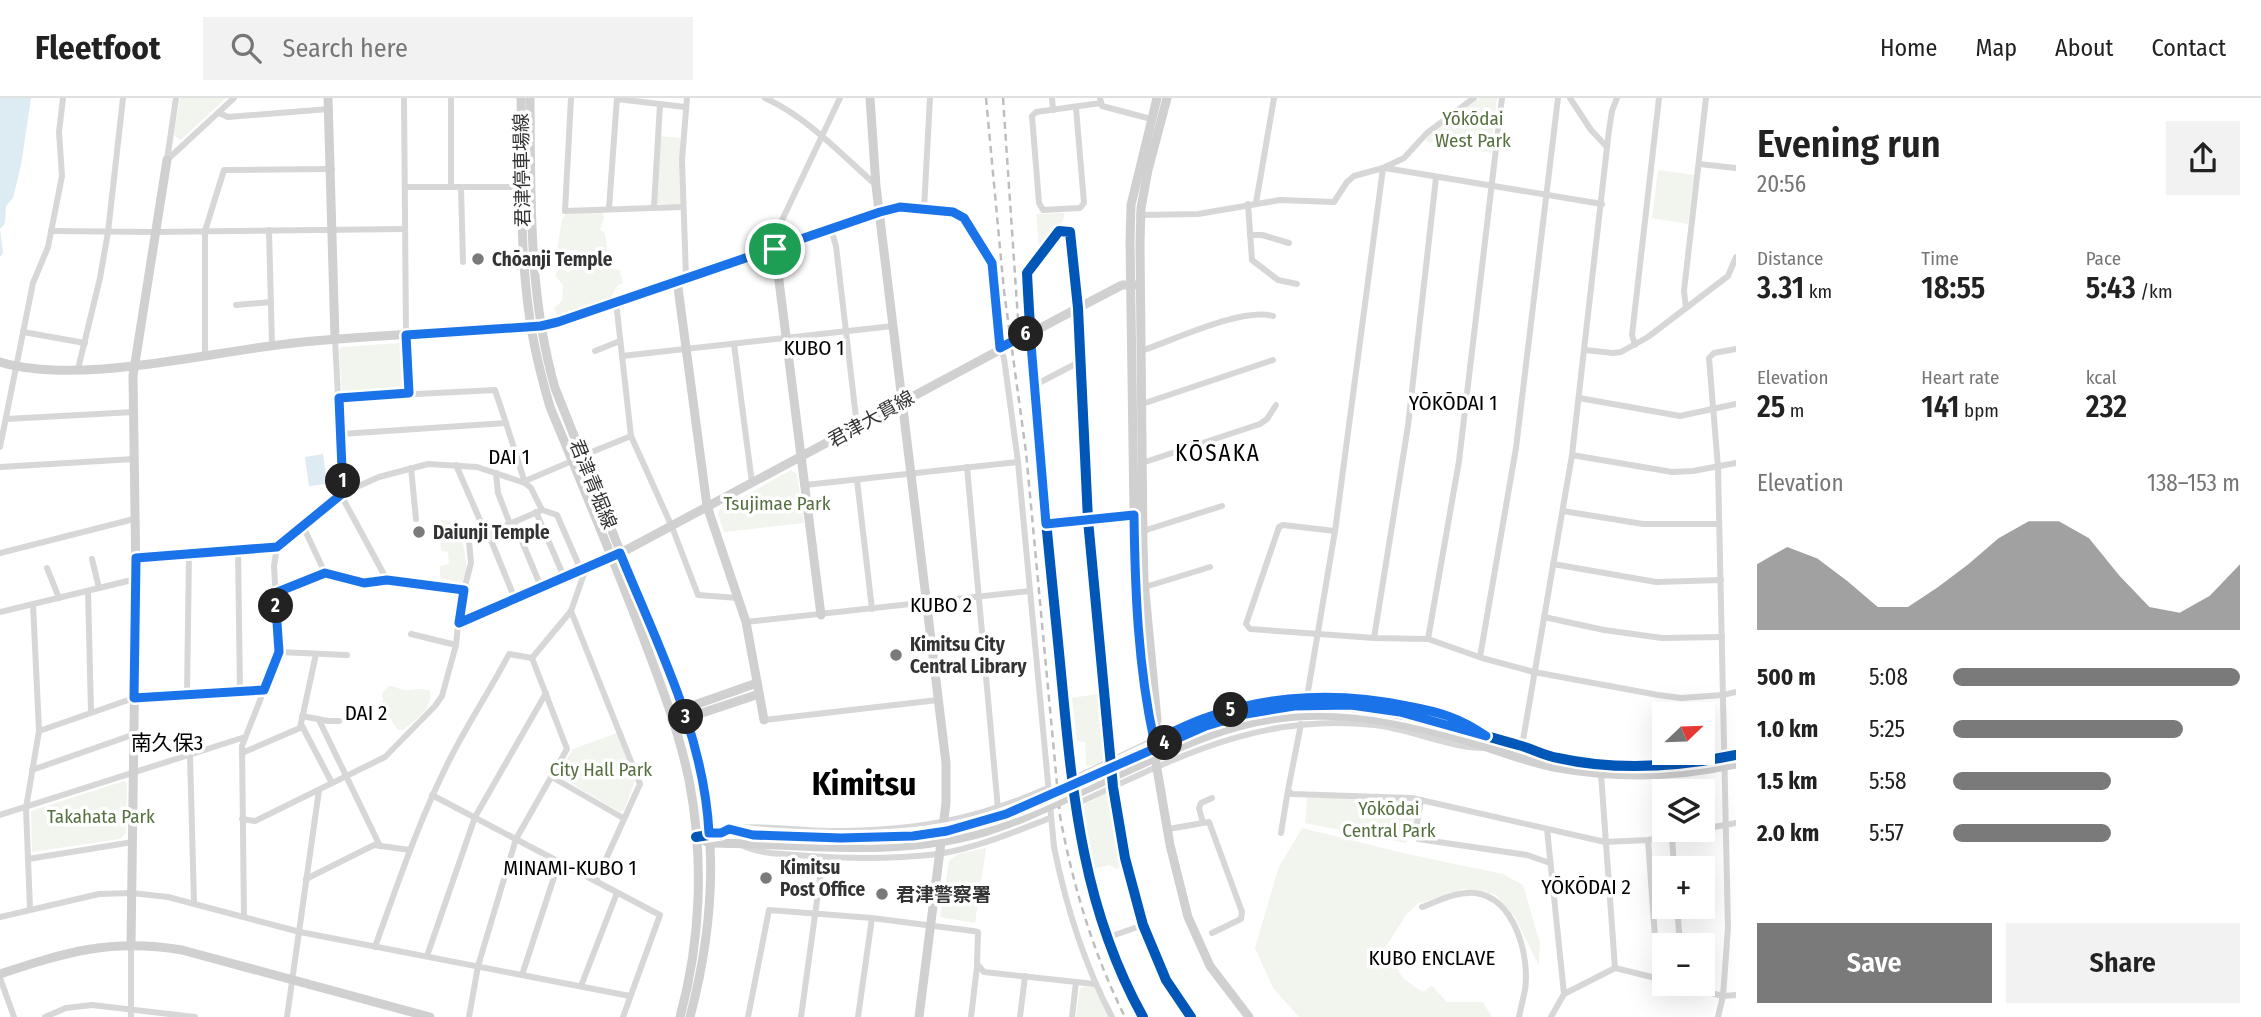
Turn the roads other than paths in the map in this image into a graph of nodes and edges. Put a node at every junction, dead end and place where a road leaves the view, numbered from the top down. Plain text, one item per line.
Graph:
1 (63, 98) edge
2 (123, 98) edge
3 (176, 98) edge
4 (234, 98) edge
5 (328, 98) edge
6 (404, 98) edge
7 (451, 98) edge
8 (521, 98) edge
9 (530, 98) edge
10 (571, 98) edge
11 (617, 98) edge
12 (687, 98) edge
13 (765, 98) edge
14 (840, 98) edge
15 (870, 98) edge
16 (930, 98) edge
17 (1052, 98) edge
18 (1157, 98) edge
19 (1167, 98) edge
20 (1274, 98) edge
21 (1474, 98) edge
22 (1502, 98) edge
23 (1558, 98) edge
24 (1570, 98) edge
25 (1617, 98) edge
26 (1659, 98) edge
27 (1706, 98) edge
28 (1100, 101) edge
29 (660, 104) junction
30 (685, 107) junction
31 (1076, 108) junction
32 (329, 109) junction
33 (1053, 110) junction
34 (219, 113) junction
35 (1151, 119) junction
36 (821, 137) junction
37 (1607, 147) junction
38 (167, 160) junction
39 (1699, 164) junction
40 (1383, 168) junction
41 (1736, 168) edge
42 (332, 169) junction
43 (1436, 178) junction
44 (876, 186) junction
45 (1491, 186) junction
46 (405, 187) junction
47 (452, 187) junction
48 (461, 187) junction
49 (523, 187) junction
50 (1545, 194) junction
51 (1252, 204) junction
52 (1602, 204) junction
53 (654, 207) junction
54 (683, 207) junction
55 (610, 208) junction
56 (924, 209) junction
57 (880, 212) junction
58 (1131, 214) junction
59 (1141, 215) junction
60 (405, 229) junction
61 (831, 229) junction
62 (269, 230) junction
63 (51, 231) junction
64 (332, 231) junction
65 (108, 232) junction
66 (155, 232) junction
67 (205, 232) junction
68 (1250, 235) junction
69 (1289, 243) dead end
70 (775, 249) junction
71 (1736, 257) edge
72 (463, 262) dead end
73 (682, 279) junction
74 (1297, 284) dead end
75 (1136, 285) junction
76 (271, 302) junction
77 (616, 302) junction
78 (236, 305) dead end
79 (1077, 308) junction
80 (1686, 308) junction
81 (1273, 316) dead end
82 (536, 326) junction
83 (893, 326) junction
84 (23, 331) junction
85 (846, 332) junction
86 (1030, 332) junction
87 (406, 335) junction
88 (335, 339) junction
89 (787, 339) junction
90 (620, 341) junction
91 (85, 344) junction
92 (734, 344) junction
93 (272, 345) junction
94 (1635, 345) junction
95 (686, 348) junction
96 (1000, 348) junction
97 (1736, 349) edge
98 (1585, 350) junction
99 (595, 351) dead end
100 (1141, 351) junction
101 (205, 355) junction
102 (622, 356) junction
103 (1273, 360) dead end
104 (1081, 361) junction
105 (0, 362) edge
106 (135, 365) junction
107 (16, 366) junction
108 (79, 369) junction
109 (1035, 385) junction
110 (409, 393) junction
111 (339, 398) junction
112 (1579, 398) junction
113 (901, 402) junction
114 (1142, 404) junction
115 (1736, 404) edge
116 (1276, 405) dead end
117 (1714, 408) junction
118 (134, 412) junction
119 (6, 419) junction
120 (506, 423) junction
121 (858, 426) junction
122 (341, 434) junction
123 (631, 436) junction
124 (0, 447) edge
125 (1572, 455) junction
126 (582, 456) junction
127 (801, 456) junction
128 (134, 459) junction
129 (572, 461) junction
130 (1018, 462) junction
131 (1142, 463) junction
132 (1736, 463) edge
133 (456, 465) junction
134 (0, 467) edge
135 (967, 467) junction
136 (1718, 467) junction
137 (411, 468) junction
138 (496, 473) junction
139 (910, 474) junction
140 (857, 480) junction
141 (525, 482) junction
142 (752, 483) junction
143 (805, 485) junction
144 (342, 494) junction
145 (707, 506) junction
146 (1222, 506) dead end
147 (539, 511) junction
148 (1563, 511) junction
149 (1134, 515) junction
150 (134, 519) junction
151 (416, 519) dead end
152 (1088, 520) junction
153 (512, 523) junction
154 (1046, 524) junction
155 (1719, 524) junction
156 (303, 526) junction
157 (672, 527) junction
158 (1143, 531) junction
159 (1335, 531) junction
160 (487, 534) junction
161 (277, 547) junction
162 (238, 550) junction
163 (0, 553) edge
164 (189, 553) junction
165 (616, 555) junction
166 (136, 558) junction
167 (92, 559) dead end
168 (1553, 564) junction
169 (1210, 567) dead end
170 (47, 568) dead end
171 (583, 569) junction
172 (325, 573) junction
173 (565, 577) junction
174 (136, 579) junction
175 (387, 580) junction
176 (1721, 580) junction
177 (541, 587) junction
178 (1145, 587) junction
179 (99, 588) junction
180 (464, 590) junction
181 (88, 591) junction
182 (1030, 591) junction
183 (275, 593) junction
184 (979, 597) junction
185 (60, 598) junction
186 (515, 598) junction
187 (738, 598) junction
188 (927, 603) junction
189 (33, 604) junction
190 (872, 609) junction
191 (571, 611) junction
192 (0, 612) edge
193 (821, 615) junction
194 (1544, 617) junction
195 (746, 622) junction
196 (459, 623) junction
197 (411, 634) dead end
198 (1316, 634) junction
199 (1722, 637) junction
200 (1374, 638) junction
201 (1428, 639) junction
202 (456, 646) junction
203 (279, 652) junction
204 (316, 654) junction
205 (347, 654) dead end
206 (1480, 657) junction
207 (532, 658) junction
208 (1534, 672) junction
209 (757, 683) junction
210 (264, 690) junction
211 (240, 691) junction
212 (1736, 692) edge
213 (546, 693) junction
214 (187, 694) junction
215 (759, 694) junction
216 (1723, 695) junction
217 (1307, 697) junction
218 (134, 698) junction
219 (938, 700) junction
220 (91, 712) junction
221 (685, 714) junction
222 (301, 720) junction
223 (319, 720) junction
224 (339, 720) dead end
225 (672, 720) junction
226 (764, 720) joint
227 (1301, 724) junction
228 (39, 731) junction
229 (135, 734) junction
230 (1465, 736) junction
231 (1486, 736) junction
232 (245, 737) junction
233 (1154, 738) junction
234 (1521, 746) junction
235 (1493, 748) junction
236 (242, 753) junction
237 (190, 755) junction
238 (1736, 755) edge
239 (1110, 762) junction
240 (1725, 762) junction
241 (1736, 764) edge
242 (1158, 765) junction
243 (32, 769) junction
244 (134, 773) junction
245 (1601, 774) junction
246 (347, 776) junction
247 (552, 777) junction
248 (1072, 779) junction
249 (332, 783) junction
250 (1113, 787) junction
251 (1048, 788) junction
252 (319, 790) junction
253 (1288, 790) junction
254 (432, 794) junction
255 (1212, 798) dead end
256 (1421, 800) junction
257 (1074, 805) junction
258 (26, 808) junction
259 (998, 809) junction
260 (0, 815) edge
261 (475, 817) junction
262 (623, 818) junction
263 (1050, 818) junction
264 (242, 819) junction
265 (943, 823) junction
266 (1203, 823) junction
267 (1736, 823) edge
268 (1726, 825) junction
269 (1715, 827) edge
270 (729, 829) junction
271 (1168, 830) junction
272 (1547, 830) junction
273 (1281, 833) dead end
274 (696, 836) junction
275 (710, 838) junction
276 (516, 839) junction
277 (754, 839) junction
278 (1652, 839) edge
279 (1648, 840) junction
280 (133, 842) junction
281 (1605, 842) junction
282 (740, 844) junction
283 (380, 846) junction
284 (410, 850) junction
285 (939, 853) junction
286 (823, 857) junction
287 (28, 859) junction
288 (559, 862) junction
289 (1550, 863) junction
290 (306, 879) junction
291 (596, 881) junction
292 (132, 893) junction
293 (617, 893) junction
294 (194, 902) junction
295 (1422, 907) dead end
296 (30, 909) junction
297 (815, 914) junction
298 (244, 916) junction
299 (0, 917) edge
300 (872, 918) junction
301 (1143, 925) junction
302 (930, 927) junction
303 (1732, 927) edge
304 (300, 932) junction
305 (1212, 933) dead end
306 (1657, 933) edge
307 (1109, 937) junction
308 (131, 944) junction
309 (375, 947) junction
310 (427, 956) junction
311 (977, 964) junction
312 (478, 966) junction
313 (1615, 968) junction
314 (522, 975) junction
315 (0, 976) edge
316 (1025, 976) junction
317 (1652, 978) edge
318 (293, 981) junction
319 (1076, 982) junction
320 (1095, 984) junction
321 (581, 986) junction
322 (1564, 994) junction
323 (1715, 994) edge
324 (1736, 995) edge
325 (630, 996) junction
326 (1723, 996) junction
327 (130, 1008) junction
328 (185, 1016) edge
329 (14, 1017) edge
330 (45, 1017) edge
331 (131, 1017) edge
332 (195, 1017) edge
333 (287, 1017) edge
334 (430, 1017) edge
335 (469, 1017) edge
336 (623, 1017) edge
337 (680, 1017) edge
338 (690, 1017) edge
339 (748, 1017) edge
340 (801, 1017) edge
341 (858, 1017) edge
342 (919, 1017) edge
343 (971, 1017) edge
344 (1020, 1017) edge
345 (1072, 1017) edge
346 (1112, 1017) edge
347 (1143, 1017) edge
348 (1191, 1017) edge
349 (1249, 1017) edge
350 (1519, 1017) edge
351 (1551, 1017) edge
352 (1718, 1017) edge

1 - 63 street
2 - 65 street
3 - 38 street
4 - 34 street
5 - 32 street
6 - 46 street
7 - 47 street
8 - 49 street, 君津停車場線
9 - 82 street, 君津停車場線
10 - 55 street
11 - 29 street
11 - 55 street
12 - 30 street
13 - 36 street
14 - 36 street
15 - 44 street
16 - 56 street
17 - 33 street
18 - 35 street
19 - 59 street
20 - 51 street
21 - 40 street
22 - 45 street
23 - 50 street
24 - 37 street
25 - 37 street
26 - 94 street
27 - 39 street
28 - 31 street
28 - 35 street
29 - 30 street
29 - 53 street
30 - 54 street
31 - 33 street
31 - 33 street
32 - 34 street
32 - 42 street
34 - 38 street
35 - 58 street
36 - 44 street
36 - 70 street
37 - 52 street
38 - 66 street
39 - 41 street
39 - 80 street
40 - 43 street
40 - 51 street
40 - 159 street
42 - 64 street
42 - 67 street
43 - 45 street
43 - 200 street
44 - 57 street
45 - 50 street
45 - 201 street
46 - 47 street
46 - 60 street
47 - 48 street
48 - 49 street
48 - 72 street
49 - 82 street, 君津停車場線
50 - 52 street
50 - 206 street
51 - 59 street
51 - 68 street
52 - 98 street
53 - 54 street
53 - 55 street
54 - 73 street
56 - 57 street
56 - 96 street
57 - 61 street
57 - 83 street
58 - 59 street
58 - 75 street
59 - 75 street
60 - 64 street
60 - 87 street
61 - 70 street
61 - 85 street
62 - 64 street
62 - 67 street
62 - 76 street
63 - 65 street
63 - 84 street
64 - 88 street
65 - 66 street
65 - 91 street
66 - 67 street
66 - 106 street
67 - 101 street
68 - 69 street
68 - 74 street
70 - 73 street
70 - 89 street
71 - 80 street
73 - 77 street
73 - 95 street
75 - 79 street, 君津大貫線
75 - 100 street
75 - 149 street
76 - 78 street
76 - 93 street
77 - 82 street
77 - 90 street
79 - 86 street, 君津大貫線
79 - 86 street
79 - 104 street
80 - 94 street
81 - 100 street
82 - 87 street
82 - 126 street, 君津青堀線
82 - 129 street, 君津青堀線
83 - 85 street
83 - 113 street
84 - 91 street
84 - 107 street
85 - 89 street
85 - 121 street
86 - 96 street, 君津大貫線
86 - 109 street
87 - 88 street
87 - 110 street
88 - 93 street
88 - 111 street
89 - 92 street
89 - 127 street
90 - 99 street
90 - 102 street
91 - 108 street
92 - 95 street
92 - 142 street
93 - 101 street
94 - 98 street
95 - 102 street
95 - 145 street
96 - 113 street, 君津大貫線
96 - 130 street
97 - 117 street
98 - 112 street
100 - 114 street
101 - 106 street
102 - 123 street
103 - 114 street
104 - 109 street
104 - 152 street
105 - 107 street
106 - 108 street
106 - 118 street
107 - 108 street
107 - 119 street
109 - 154 street
110 - 111 street
110 - 120 street
111 - 122 street
112 - 117 street
112 - 125 street
113 - 121 street, 君津大貫線
113 - 139 street
114 - 131 street
115 - 117 street
116 - 131 street
117 - 136 street
118 - 119 street
118 - 128 street
119 - 124 street
120 - 122 street
120 - 141 street
121 - 127 street, 君津大貫線
122 - 144 street
123 - 126 street
123 - 157 street
125 - 136 street
125 - 148 street
126 - 165 street, 君津青堀線
127 - 142 street, 君津大貫線
127 - 143 street
128 - 134 street
128 - 150 street
129 - 141 street
129 - 165 street, 君津青堀線
130 - 135 street
130 - 182 street
131 - 158 street
132 - 136 street
133 - 137 street
133 - 138 street
133 - 160 street
135 - 139 street
135 - 184 street
136 - 155 street
137 - 144 street
137 - 151 street
138 - 141 street
138 - 153 street
139 - 140 street
139 - 188 street
140 - 143 street
140 - 190 street
141 - 147 street
142 - 145 street, 君津大貫線
143 - 193 street
144 - 156 street
144 - 175 street
145 - 157 street, 君津大貫線
145 - 187 street
146 - 158 street
147 - 153 street
147 - 171 street
147 - 173 street
148 - 155 street
148 - 168 street
149 - 152 street
149 - 233 street
150 - 163 street
150 - 166 street
152 - 154 street
152 - 239 street
153 - 160 street
153 - 177 street
154 - 248 street
155 - 176 street
156 - 161 street
156 - 172 street
157 - 165 street, 君津大貫線
157 - 187 street
158 - 178 street
159 - 198 street
159 - 198 street
160 - 180 street
160 - 186 street
161 - 162 street
161 - 183 street
162 - 164 street
162 - 211 street
164 - 166 street
164 - 214 street
165 - 171 street
165 - 221 street, 君津青堀線
165 - 225 street, 君津青堀線
166 - 174 street
167 - 179 street
168 - 176 street
168 - 194 street
169 - 178 street
170 - 185 street
171 - 173 street
171 - 191 street
172 - 175 street
172 - 183 street
173 - 177 street
174 - 179 street
174 - 218 street
175 - 180 street
176 - 199 street
177 - 186 street
178 - 233 street
179 - 181 street
180 - 196 street
181 - 185 street
181 - 220 street
182 - 184 street
182 - 251 street
183 - 203 street
184 - 188 street
184 - 259 street
185 - 189 street
186 - 196 street
187 - 195 street
188 - 190 street
188 - 219 street
189 - 192 street
189 - 228 street
190 - 193 street
191 - 207 street
191 - 262 street
193 - 195 street
194 - 199 street
194 - 208 street
195 - 209 street
196 - 202 street
197 - 202 street
198 - 200 street
198 - 217 street
199 - 216 street
200 - 201 street
201 - 206 street
202 - 246 street
203 - 204 street
203 - 210 street
204 - 205 street
204 - 222 street
206 - 208 street
207 - 213 street
207 - 254 street
208 - 216 street
208 - 234 street
209 - 215 street
209 - 221 street
210 - 211 street
210 - 232 street
211 - 214 street
212 - 216 street
213 - 247 street
213 - 261 street
214 - 218 street
215 - 221 street
215 - 226 street
216 - 240 street
217 - 231 street
217 - 233 street
218 - 220 street
218 - 229 street
219 - 226 street
219 - 265 street
220 - 228 street
221 - 225 street
221 - 275 street, 君津青堀線
222 - 223 street
222 - 236 street
222 - 249 street
223 - 224 street
223 - 246 street
225 - 274 street, 君津青堀線
227 - 235 street
227 - 242 street
227 - 253 street
228 - 243 street
229 - 243 street
229 - 244 street
230 - 231 street
230 - 235 street
230 - 277 street, bridge
231 - 234 street
232 - 236 street
232 - 237 street
233 - 239 street
233 - 242 street
234 - 240 street
235 - 245 street
236 - 264 street
237 - 244 street
237 - 294 street
238 - 240 street
239 - 248 street
239 - 250 street
240 - 241 street
240 - 245 street
240 - 268 street
242 - 250 street
242 - 271 street
243 - 258 street
244 - 258 street
244 - 280 street
245 - 281 street
246 - 249 street
246 - 283 street
247 - 262 street
247 - 276 street
248 - 257 street
249 - 252 street
250 - 257 street
250 - 301 street
251 - 259 street
251 - 263 street
252 - 264 street
252 - 290 street
253 - 256 street
253 - 273 street
254 - 261 street
254 - 284 street
255 - 266 street
256 - 272 street
256 - 289 street
257 - 307 street
258 - 260 street
258 - 287 street
259 - 265 street
261 - 276 street
261 - 310 street
262 - 291 street
263 - 285 street
263 - 320 street
264 - 298 street
265 - 270 street
265 - 285 street
266 - 271 street
266 - 305 street
267 - 268 street
268 - 269 street
268 - 303 street
270 - 275 street
270 - 277 street
271 - 349 street
272 - 281 street
272 - 289 street
274 - 275 street
274 - 337 street, 君津青堀線
275 - 282 street
275 - 338 street, 君津青堀線
276 - 288 street
276 - 312 street
277 - 282 street
278 - 279 street
279 - 281 street
279 - 306 street
280 - 287 street
280 - 292 street
281 - 313 street
282 - 286 street
283 - 284 street
283 - 290 street
284 - 309 street
285 - 286 street
285 - 302 street
286 - 297 street
287 - 296 street
288 - 291 street
288 - 314 street
289 - 322 street
290 - 304 street
291 - 293 street
292 - 294 street
292 - 296 street
292 - 308 street
293 - 321 street
293 - 325 street
294 - 298 street
295 - 350 street
296 - 299 street
297 - 300 street
297 - 339 street
297 - 340 street
298 - 304 street
300 - 302 street
300 - 341 street
301 - 307 street
301 - 348 street
302 - 311 street
302 - 342 street
303 - 326 street
304 - 309 street
304 - 318 street
307 - 347 street
308 - 315 street
308 - 318 street
308 - 327 street
309 - 310 street
310 - 312 street
311 - 316 street
311 - 343 street
312 - 314 street
312 - 335 street
313 - 317 street
313 - 322 street
314 - 321 street
315 - 329 street
316 - 319 street
316 - 344 street
318 - 333 street
318 - 334 street
319 - 320 street
319 - 345 street
320 - 346 street
321 - 325 street
322 - 351 street
323 - 326 street
324 - 326 street
325 - 336 street
326 - 352 street
327 - 328 street
327 - 330 street
327 - 331 street
328 - 332 street

